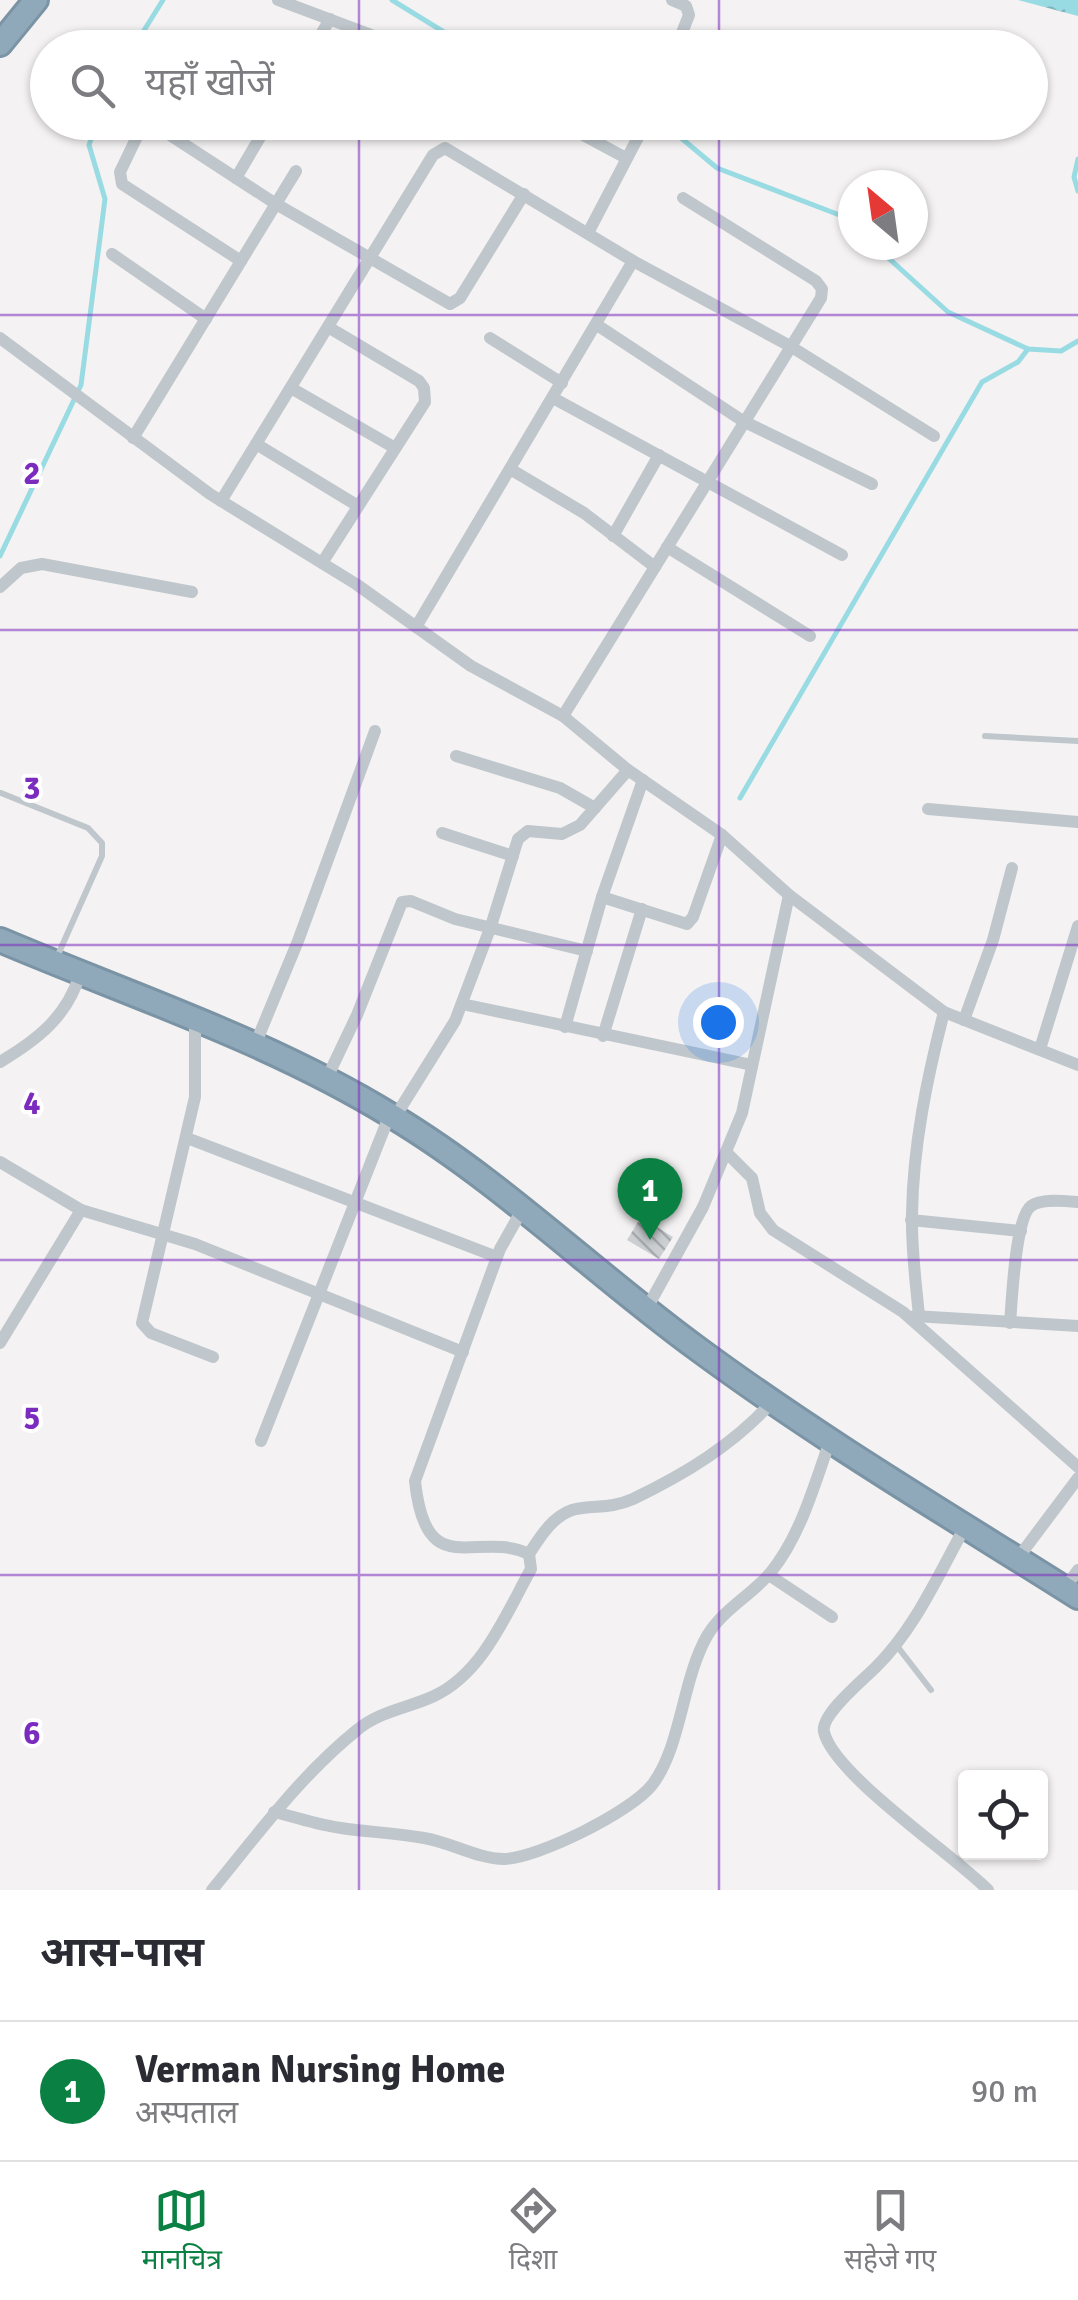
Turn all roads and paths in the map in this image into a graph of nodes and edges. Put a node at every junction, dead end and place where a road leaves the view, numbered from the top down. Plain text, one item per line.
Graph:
1 (36, 0) edge
2 (278, 0) edge
3 (672, 0) edge
4 (330, 19) junction
5 (324, 30) edge
6 (359, 30) edge
7 (683, 30) edge
8 (0, 44) edge
9 (137, 140) edge
10 (176, 140) edge
11 (258, 140) edge
12 (592, 140) edge
13 (636, 140) edge
14 (626, 158) junction
15 (296, 171) dead end
16 (236, 178) junction
17 (524, 194) junction
18 (683, 198) dead end
19 (276, 204) junction
20 (588, 233) junction
21 (112, 254) dead end
22 (371, 258) junction
23 (633, 260) junction
24 (241, 261) junction
25 (206, 319) junction
26 (596, 325) junction
27 (328, 327) junction
28 (0, 338) edge
29 (490, 338) dead end
30 (790, 346) junction
31 (562, 383) junction
32 (291, 388) junction
33 (553, 398) junction
34 (743, 421) junction
35 (934, 436) dead end
36 (133, 438) junction
37 (256, 444) junction
38 (395, 448) junction
39 (659, 455) junction
40 (510, 469) junction
41 (708, 481) junction
42 (872, 484) dead end
43 (221, 501) junction
44 (358, 506) junction
45 (613, 536) junction
46 (667, 547) junction
47 (842, 556) dead end
48 (322, 563) junction
49 (655, 566) junction
50 (0, 587) edge
51 (192, 592) dead end
52 (416, 627) junction
53 (810, 636) dead end
54 (563, 716) junction
55 (374, 731) dead end
56 (985, 736) dead end
57 (1078, 741) edge
58 (456, 756) dead end
59 (628, 770) junction
60 (642, 780) junction
61 (1, 792) edge
62 (596, 808) junction
63 (928, 809) dead end
64 (1078, 822) edge
65 (442, 833) dead end
66 (722, 834) junction
67 (514, 856) junction
68 (1012, 868) dead end
69 (790, 895) junction
70 (602, 897) junction
71 (642, 909) junction
72 (491, 926) junction
73 (1078, 926) edge
74 (0, 940) edge
75 (586, 952) junction
76 (54, 963) junction
77 (80, 974) junction
78 (462, 1004) junction
79 (944, 1012) junction
80 (964, 1020) junction
81 (195, 1021) junction
82 (564, 1027) junction
83 (603, 1036) junction
84 (255, 1045) junction
85 (1040, 1049) junction
86 (0, 1062) edge
87 (752, 1065) junction
88 (1078, 1065) edge
89 (326, 1078) junction
90 (392, 1116) junction
91 (187, 1138) junction
92 (726, 1152) junction
93 (0, 1162) edge
94 (353, 1201) junction
95 (1078, 1202) edge
96 (82, 1210) junction
97 (522, 1210) junction
98 (912, 1220) junction
99 (1021, 1231) junction
100 (162, 1234) junction
101 (497, 1257) junction
102 (320, 1296) junction
103 (646, 1310) junction
104 (913, 1316) junction
105 (1010, 1323) junction
106 (1078, 1326) edge
107 (0, 1343) edge
108 (463, 1352) junction
109 (212, 1357) dead end
110 (772, 1402) junction
111 (262, 1441) dead end
112 (830, 1441) junction
113 (1078, 1467) edge
114 (1078, 1478) edge
115 (965, 1527) junction
116 (529, 1554) junction
117 (1018, 1558) junction
118 (769, 1574) junction
119 (1074, 1585) edge
120 (832, 1618) dead end
121 (897, 1646) junction
122 (931, 1690) dead end
123 (274, 1812) junction
124 (212, 1890) edge
125 (988, 1890) edge

1 - 8 highway
2 - 4 street
3 - 7 street
4 - 5 street
4 - 6 street
9 - 24 street
10 - 16 street
11 - 16 street
12 - 14 street
13 - 14 street
14 - 20 street
15 - 19 street
16 - 19 street
17 - 20 street
17 - 22 street
17 - 22 street
18 - 30 street
19 - 22 street
19 - 24 street
20 - 23 street
21 - 25 street
22 - 27 street
23 - 26 street
23 - 30 street
24 - 25 street
25 - 36 street
26 - 31 street
26 - 34 street
27 - 32 street
27 - 38 street
28 - 36 street
29 - 31 street
30 - 34 street
30 - 35 street
31 - 33 street
32 - 37 street
32 - 38 street
33 - 39 street
33 - 40 street
34 - 41 street
34 - 42 street
36 - 43 street
37 - 43 street
37 - 44 street
38 - 44 street
39 - 41 street
39 - 45 street
40 - 45 street
40 - 52 street
41 - 46 street
41 - 47 street
43 - 48 street
44 - 48 street
45 - 49 street
46 - 49 street
46 - 53 street
48 - 52 street
49 - 54 street
50 - 51 street
52 - 54 street
54 - 59 street
55 - 84 street
56 - 57 lane
58 - 62 street
59 - 60 street
59 - 62 street
60 - 66 street
60 - 70 street
61 - 76 lane
62 - 67 street
63 - 64 street
65 - 67 street
66 - 69 street
66 - 71 street
67 - 72 street
68 - 80 street
69 - 79 street
69 - 87 street
70 - 71 street
70 - 75 street
71 - 83 street
72 - 75 street
72 - 78 street
72 - 89 street
73 - 85 street
74 - 76 highway
75 - 82 street
76 - 77 highway
77 - 81 highway
77 - 86 street
78 - 82 street
78 - 90 street
79 - 80 street
79 - 98 street
80 - 85 street
81 - 84 highway
81 - 91 street
82 - 83 street
83 - 87 street
84 - 89 highway
85 - 88 street
87 - 92 street
89 - 90 highway
90 - 94 street
90 - 97 highway
91 - 94 street
91 - 100 street
92 - 103 street
92 - 104 street
93 - 96 street
94 - 101 street
94 - 102 street
95 - 99 street
96 - 100 street
96 - 107 street
97 - 101 street
97 - 103 highway
98 - 99 street
98 - 104 street
99 - 105 street
100 - 102 street
100 - 109 street
101 - 108 street
102 - 108 street
102 - 111 street
103 - 110 highway
104 - 105 street
104 - 113 street
105 - 106 street
108 - 116 street
110 - 112 highway
110 - 116 street
112 - 115 highway
112 - 118 street
114 - 117 street
115 - 117 highway
115 - 121 street
116 - 123 street
117 - 119 highway
118 - 120 street
118 - 123 street
121 - 122 lane
121 - 125 street
123 - 124 street

